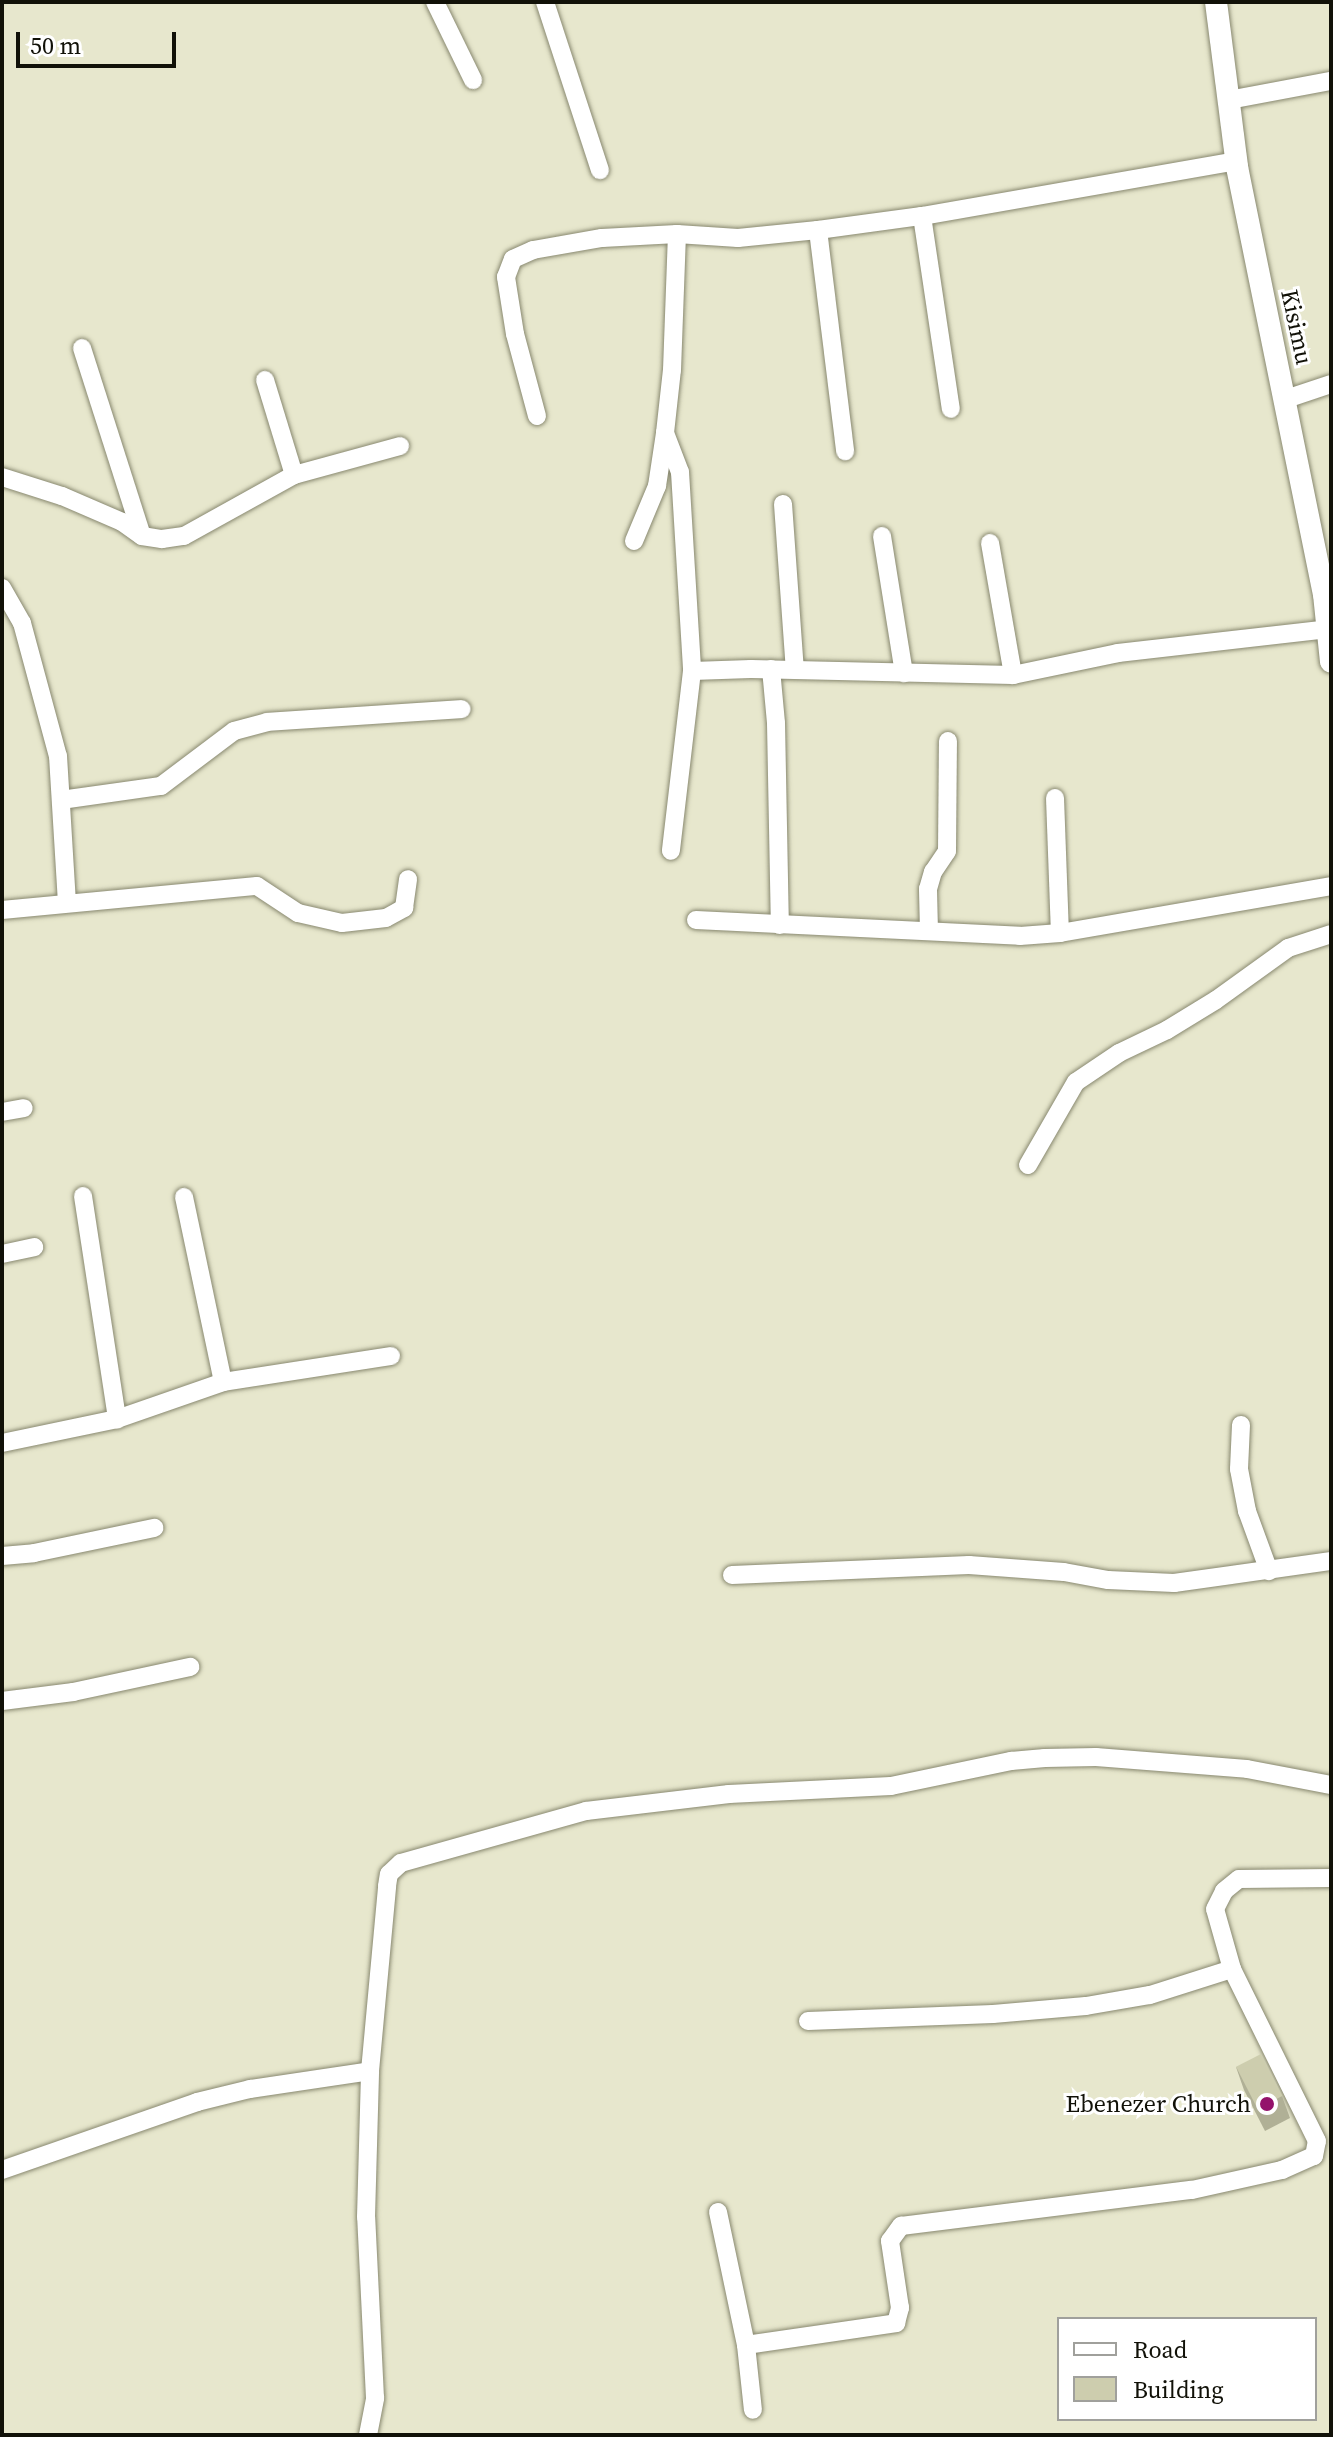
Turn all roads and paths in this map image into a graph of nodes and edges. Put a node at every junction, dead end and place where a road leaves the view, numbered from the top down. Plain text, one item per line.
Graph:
1 (435, 2) edge
2 (545, 2) edge
3 (1216, 2) edge
4 (473, 80) dead end
5 (1331, 81) edge
6 (1229, 100) junction
7 (1237, 161) junction
8 (600, 170) dead end
9 (922, 216) junction
10 (818, 230) junction
11 (677, 234) junction
12 (82, 348) dead end
13 (265, 380) dead end
14 (1331, 384) edge
15 (1286, 399) junction
16 (951, 409) dead end
17 (537, 416) dead end
18 (665, 433) junction
19 (400, 446) dead end
20 (845, 451) dead end
21 (294, 475) junction
22 (2, 477) edge
23 (783, 504) dead end
24 (142, 536) junction
25 (882, 536) dead end
26 (634, 541) dead end
27 (990, 543) dead end
28 (2, 588) edge
29 (1328, 593) edge
30 (1328, 629) junction
31 (1331, 662) edge
32 (771, 669) junction
33 (795, 670) junction
34 (692, 671) junction
35 (904, 673) junction
36 (1013, 675) junction
37 (462, 709) dead end
38 (948, 741) dead end
39 (1055, 798) dead end
40 (61, 800) junction
41 (671, 851) dead end
42 (408, 879) dead end
43 (1331, 886) edge
44 (67, 903) junction
45 (2, 910) edge
46 (696, 920) dead end
47 (780, 925) junction
48 (929, 931) junction
49 (1060, 933) junction
50 (1331, 934) edge
51 (24, 1108) dead end
52 (2, 1112) edge
53 (1028, 1165) dead end
54 (83, 1196) dead end
55 (184, 1197) dead end
56 (34, 1247) dead end
57 (2, 1254) edge
58 (391, 1356) dead end
59 (223, 1382) junction
60 (117, 1419) junction
61 (1241, 1425) dead end
62 (2, 1443) edge
63 (154, 1528) dead end
64 (2, 1556) edge
65 (1331, 1561) edge
66 (1269, 1571) junction
67 (732, 1575) dead end
68 (190, 1667) dead end
69 (2, 1701) edge
70 (1331, 1785) edge
71 (1331, 1878) edge
72 (1232, 1969) junction
73 (808, 2021) dead end
74 (370, 2071) junction
75 (2, 2170) edge
76 (718, 2212) dead end
77 (746, 2345) junction
78 (753, 2410) dead end
79 (368, 2435) edge

1 - 4 street
2 - 8 street
3 - 6 street, Kisimu
5 - 6 street
6 - 7 street, Kisimu
7 - 9 street
7 - 15 street, Kisimu
9 - 10 street
9 - 16 street
10 - 11 street
10 - 20 street
11 - 17 street
11 - 18 street
12 - 24 street
13 - 21 street
14 - 15 street
15 - 29 street, Kisimu
18 - 26 street
18 - 34 street
19 - 21 street
21 - 24 street
22 - 24 street
23 - 33 street
25 - 35 street
27 - 36 street
28 - 40 street
29 - 30 street, Kisimu
30 - 31 street, Kisimu
30 - 36 street
32 - 33 street
32 - 34 street
32 - 47 street
33 - 35 street
34 - 41 street
35 - 36 street
37 - 40 street
38 - 48 street
39 - 49 street
40 - 44 street
42 - 44 street
43 - 49 street
44 - 45 street
46 - 47 street
47 - 48 street
48 - 49 street
50 - 53 street
51 - 52 street
54 - 60 street
55 - 59 street
56 - 57 street
58 - 59 street
59 - 60 street
60 - 62 street
61 - 66 street
63 - 64 street
65 - 66 street
66 - 67 street
68 - 69 street
70 - 74 street
71 - 72 street
72 - 73 street
72 - 77 street
74 - 75 street
74 - 79 street
76 - 77 street
77 - 78 street

